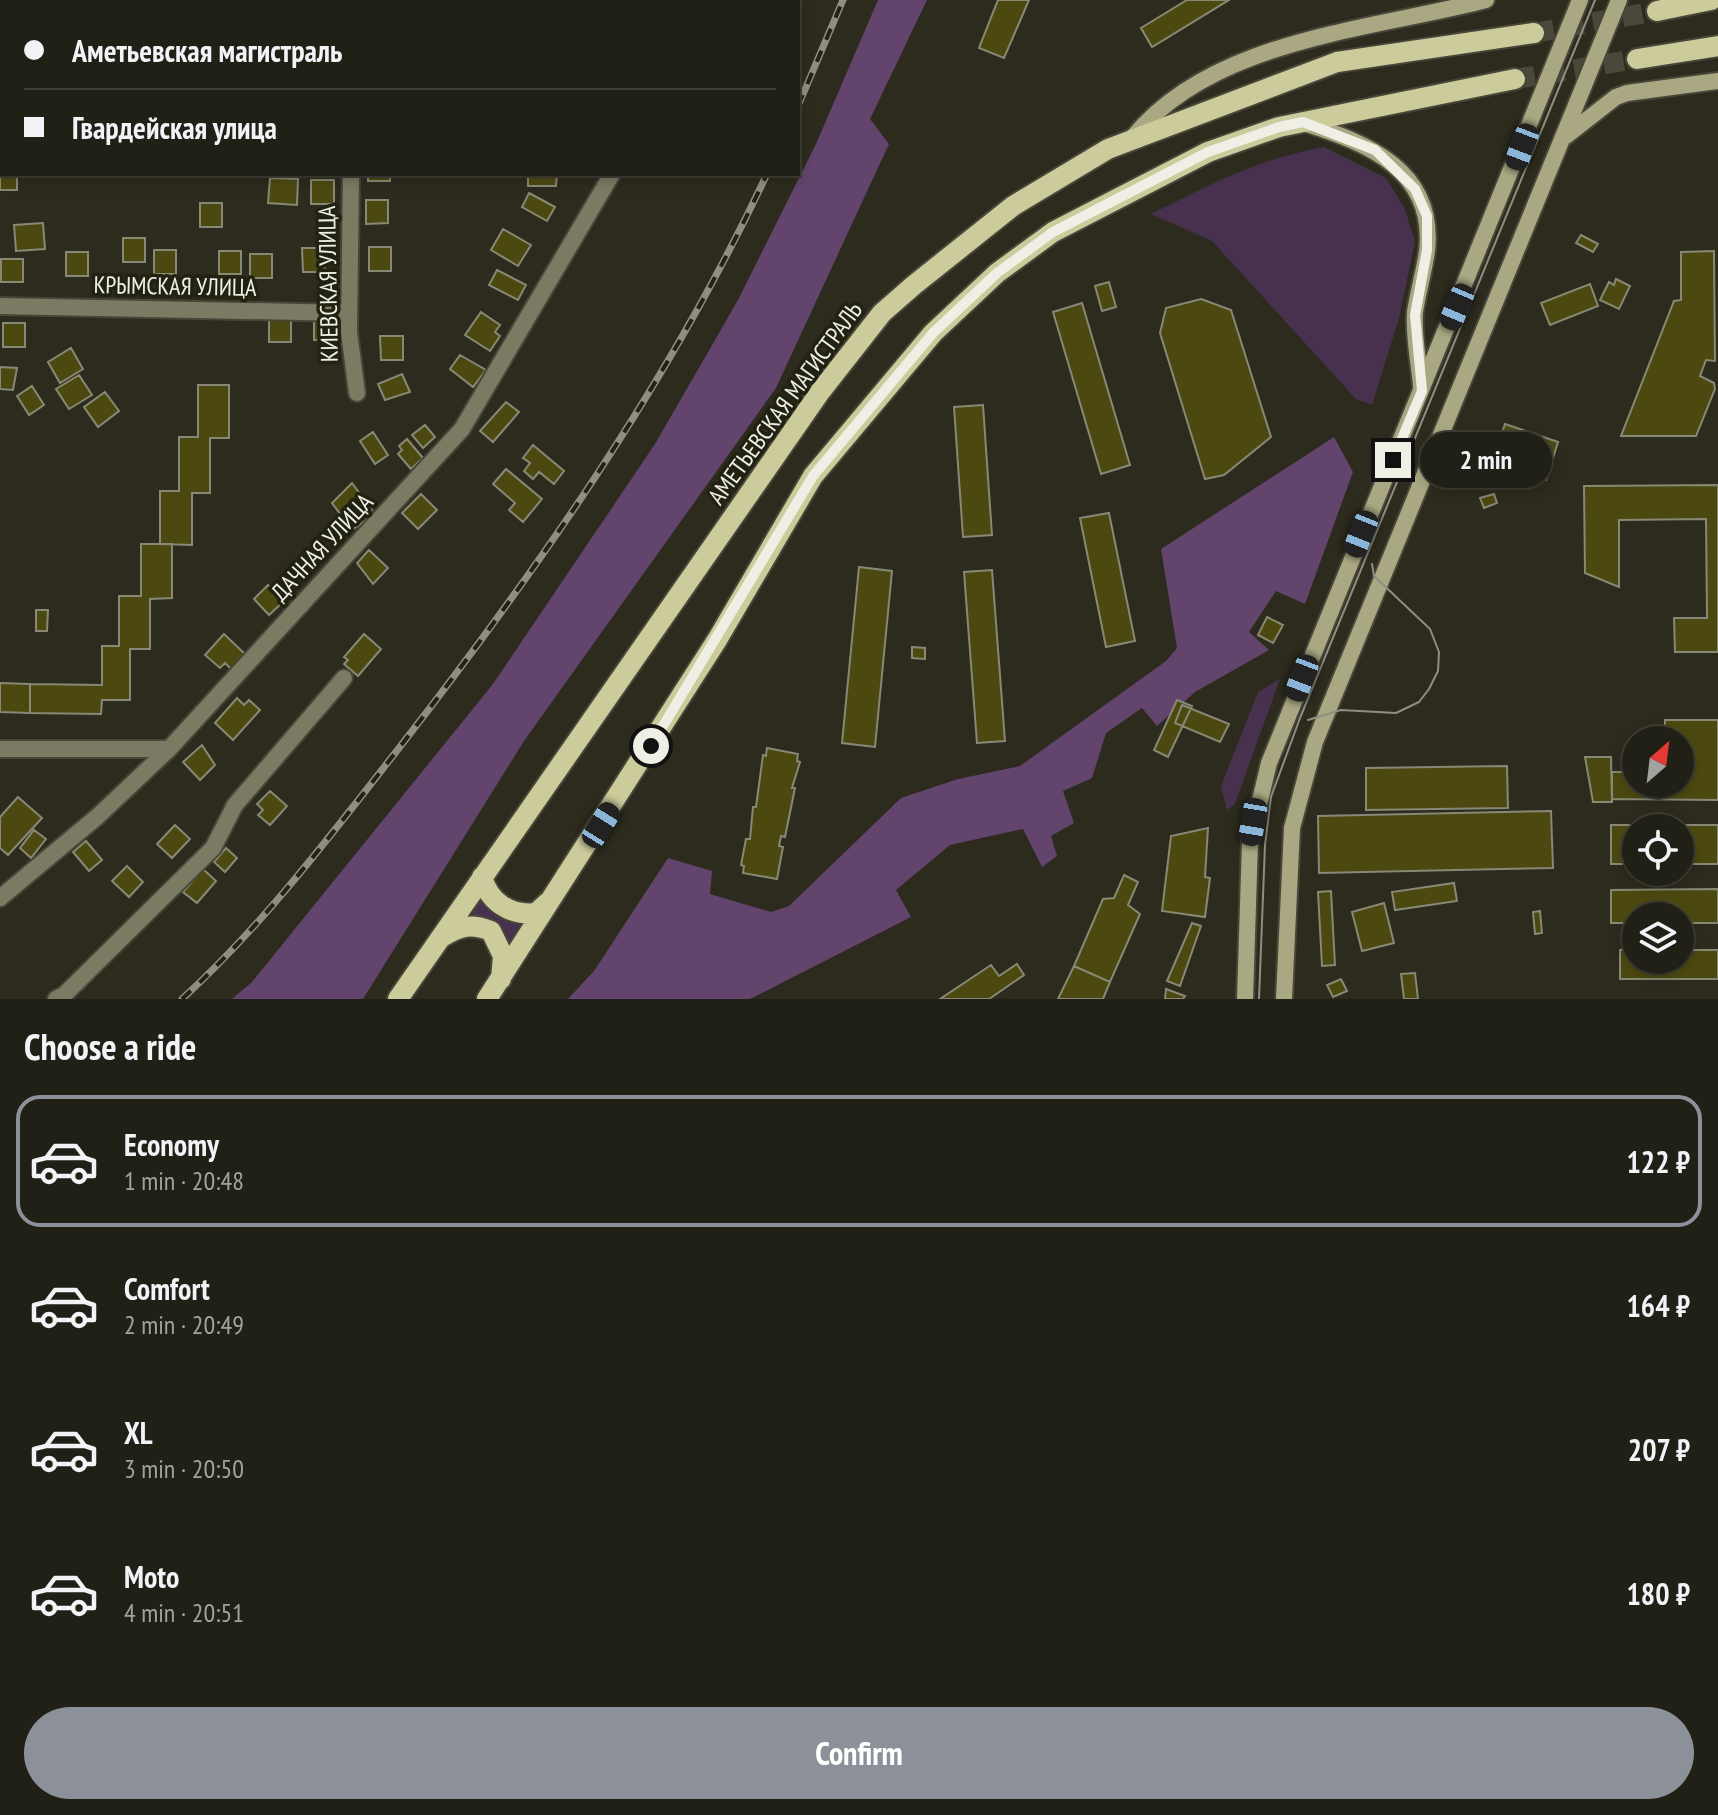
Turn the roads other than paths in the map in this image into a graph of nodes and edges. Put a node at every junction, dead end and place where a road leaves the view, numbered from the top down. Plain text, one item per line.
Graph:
1 (1486, 0) edge
2 (1580, 0) edge
3 (1619, 0) edge
4 (1711, 0) edge
5 (1657, 11) tunnel mouth
6 (1534, 33) tunnel mouth
7 (1718, 46) edge
8 (1637, 59) tunnel mouth
9 (1515, 79) tunnel mouth
10 (1718, 81) edge
11 (1303, 122) junction
12 (1133, 137) junction
13 (1564, 137) junction
14 (351, 176) edge
15 (611, 176) edge
16 (0, 306) edge
17 (348, 313) junction
18 (1422, 391) junction
19 (357, 393) dead end
20 (344, 678) dead end
21 (0, 749) edge
22 (169, 749) junction
23 (482, 877) junction
24 (557, 894) junction
25 (0, 898) edge
26 (438, 940) junction
27 (501, 979) junction
28 (56, 999) edge
29 (398, 999) edge
30 (487, 999) edge
31 (1245, 999) edge
32 (1284, 999) edge

1 - 12 main road
2 - 18 main road
3 - 13 main road
4 - 5 main road
6 - 12 main road, АМЕТЬЕВСКАЯ МАГИСТРАЛЬ
7 - 8 main road
9 - 11 main road
10 - 13 main road
11 - 18 main road
11 - 24 main road
12 - 23 main road, АМЕТЬЕВСКАЯ МАГИСТРАЛЬ
13 - 32 main road
14 - 17 street, КИЕВСКАЯ УЛИЦА
15 - 22 street, ДАЧНАЯ УЛИЦА
16 - 17 street, КРЫМСКАЯ УЛИЦА
17 - 19 street, КИЕВСКАЯ УЛИЦА
18 - 31 main road
20 - 28 street
21 - 22 street
22 - 25 street, ДАЧНАЯ УЛИЦА
23 - 24 main road
23 - 26 main road, АМЕТЬЕВСКАЯ МАГИСТРАЛЬ
24 - 27 main road
26 - 27 main road
26 - 29 main road, АМЕТЬЕВСКАЯ МАГИСТРАЛЬ
27 - 30 main road

